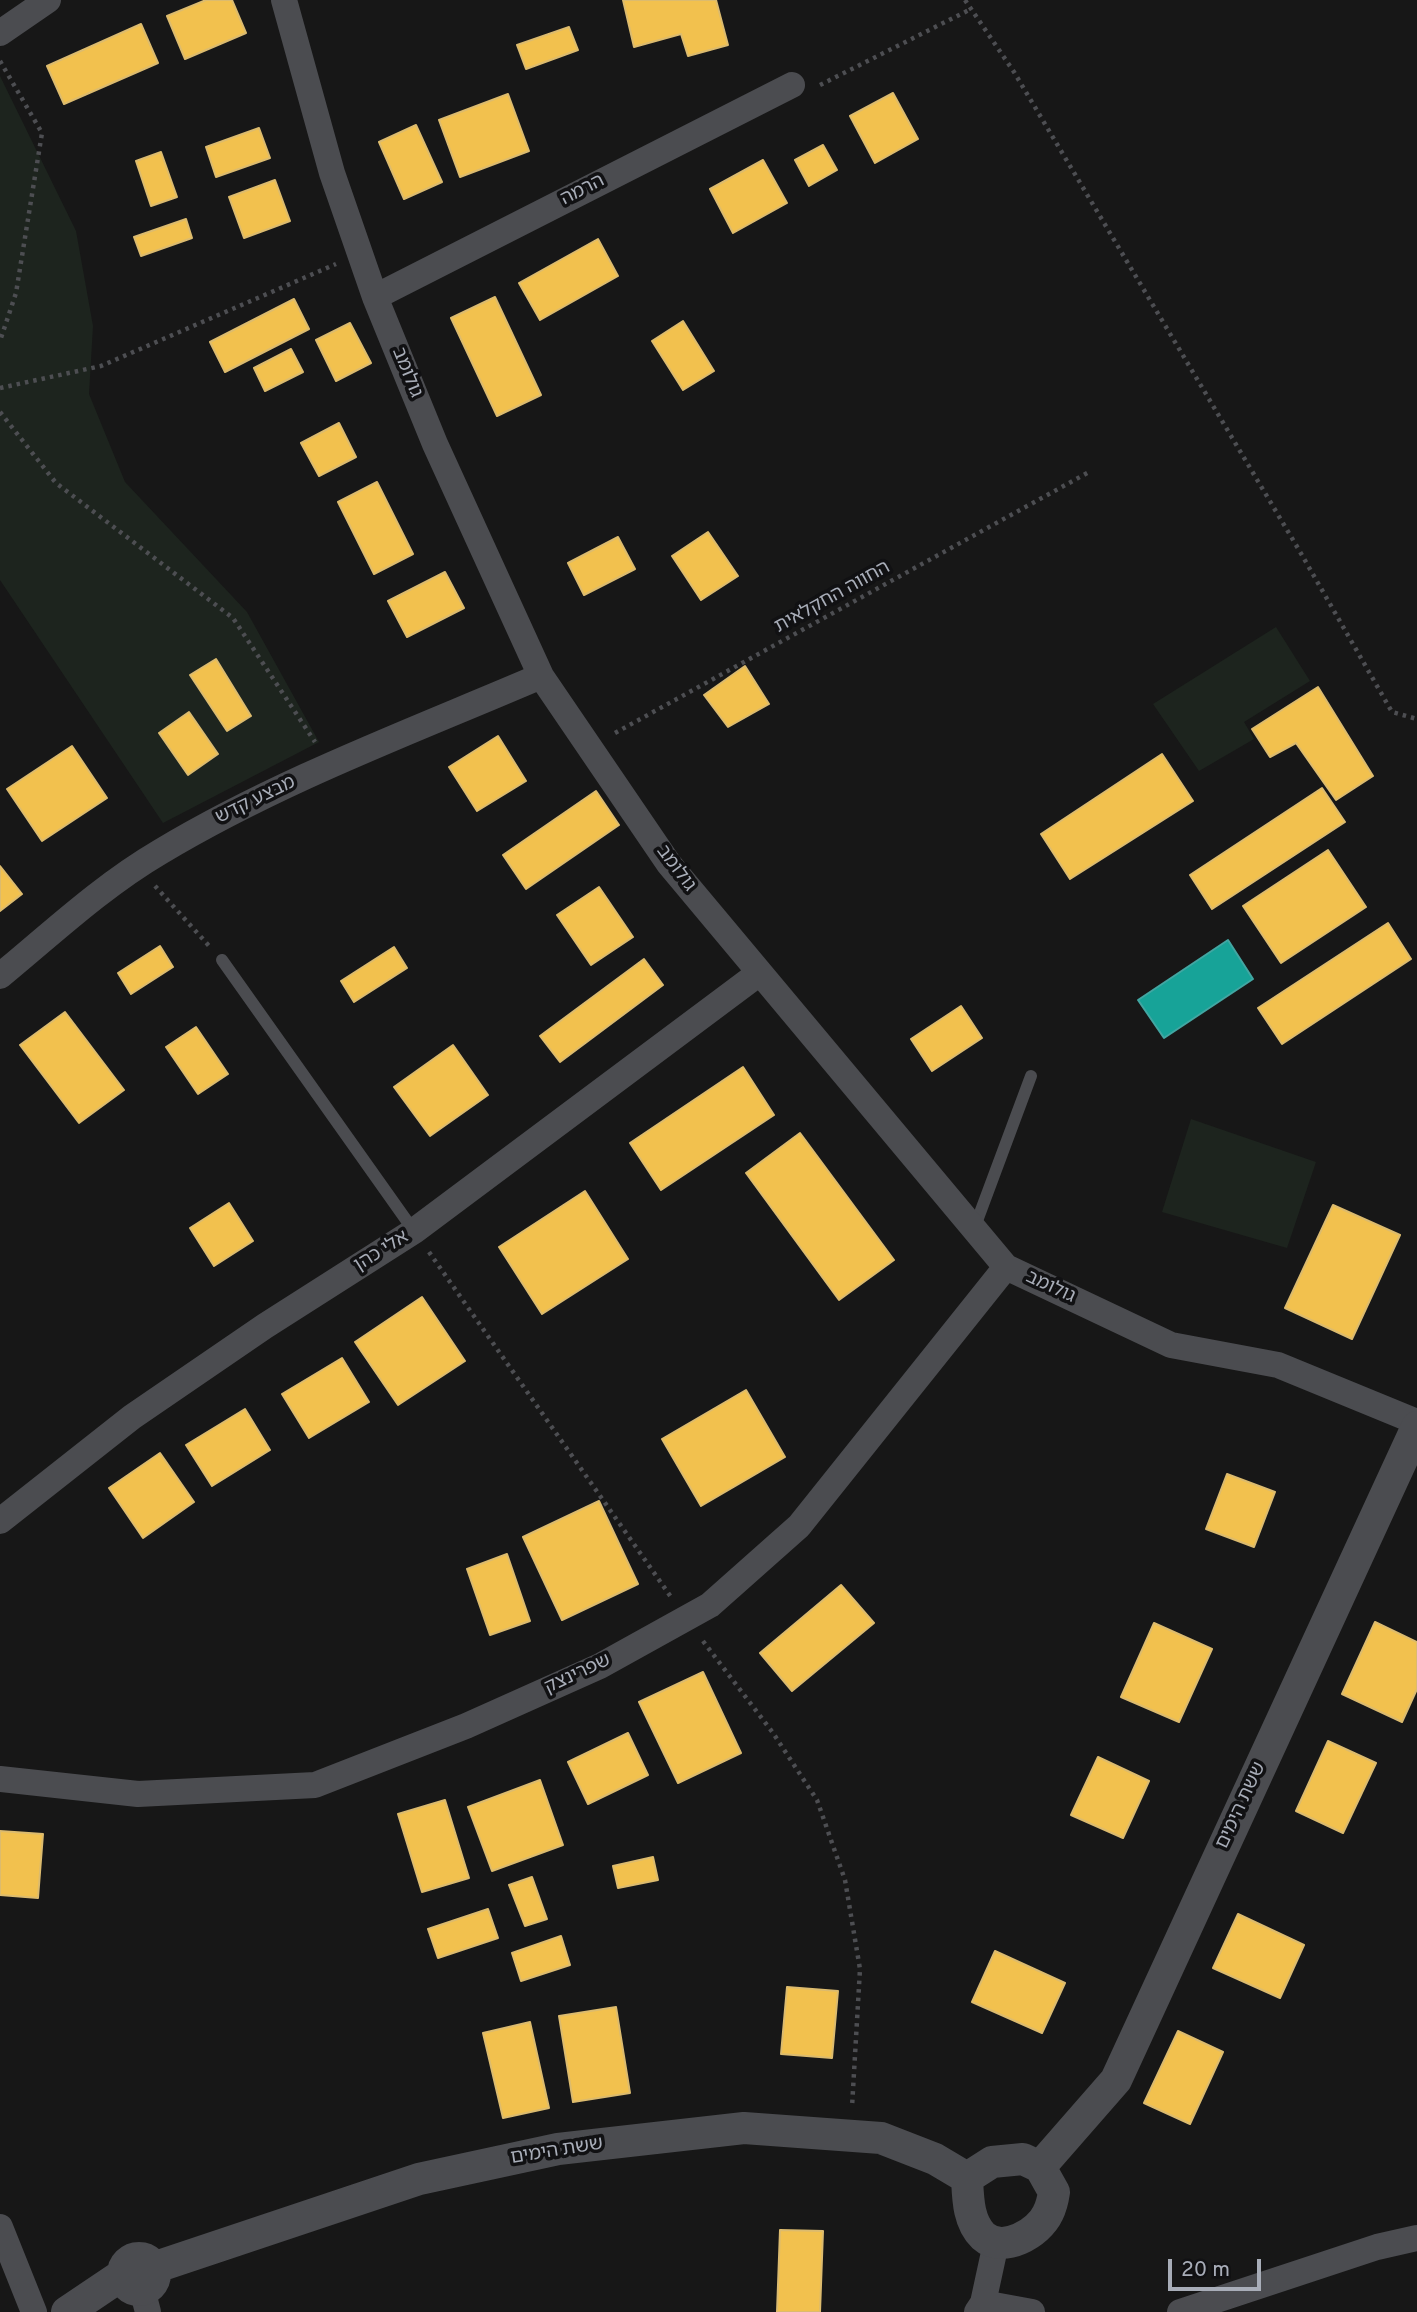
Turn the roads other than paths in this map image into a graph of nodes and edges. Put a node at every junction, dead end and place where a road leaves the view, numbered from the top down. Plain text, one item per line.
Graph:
1 (48, 0) edge
2 (284, 0) edge
3 (0, 33) edge
4 (792, 85) road end
5 (375, 297) junction
6 (541, 676) junction
7 (222, 960) road end
8 (758, 974) junction
9 (0, 976) edge
10 (1031, 1076) dead end
11 (973, 1229) junction
12 (414, 1231) junction
13 (1006, 1267) junction
14 (1417, 1422) edge
15 (1417, 1427) edge
16 (0, 1521) edge
17 (0, 1779) edge
18 (1040, 2167) junction
19 (967, 2178) junction
20 (0, 2227) edge
21 (1417, 2238) edge
22 (996, 2243) junction
23 (142, 2286) edge
24 (980, 2307) edge
25 (34, 2312) edge
26 (68, 2312) edge
27 (1032, 2312) edge
28 (1180, 2312) edge

1 - 3 street
2 - 5 street, גולומב
4 - 5 street, הרמה
5 - 6 street, גולומב
6 - 8 street, גולומב
6 - 9 street, מבצע קדש
7 - 12 lane
8 - 11 street, גולומב
8 - 12 street, אלי כהן
10 - 11 lane
11 - 13 street, גולומב
12 - 16 street, אלי כהן
13 - 14 street, גולומב
13 - 17 street, שפרינצק
15 - 18 street, ששת הימים
18 - 19 street
18 - 22 street
19 - 22 street
19 - 23 street, ששת הימים
20 - 25 street
21 - 28 street
22 - 24 street
23 - 26 street, ששת הימים
24 - 27 street

